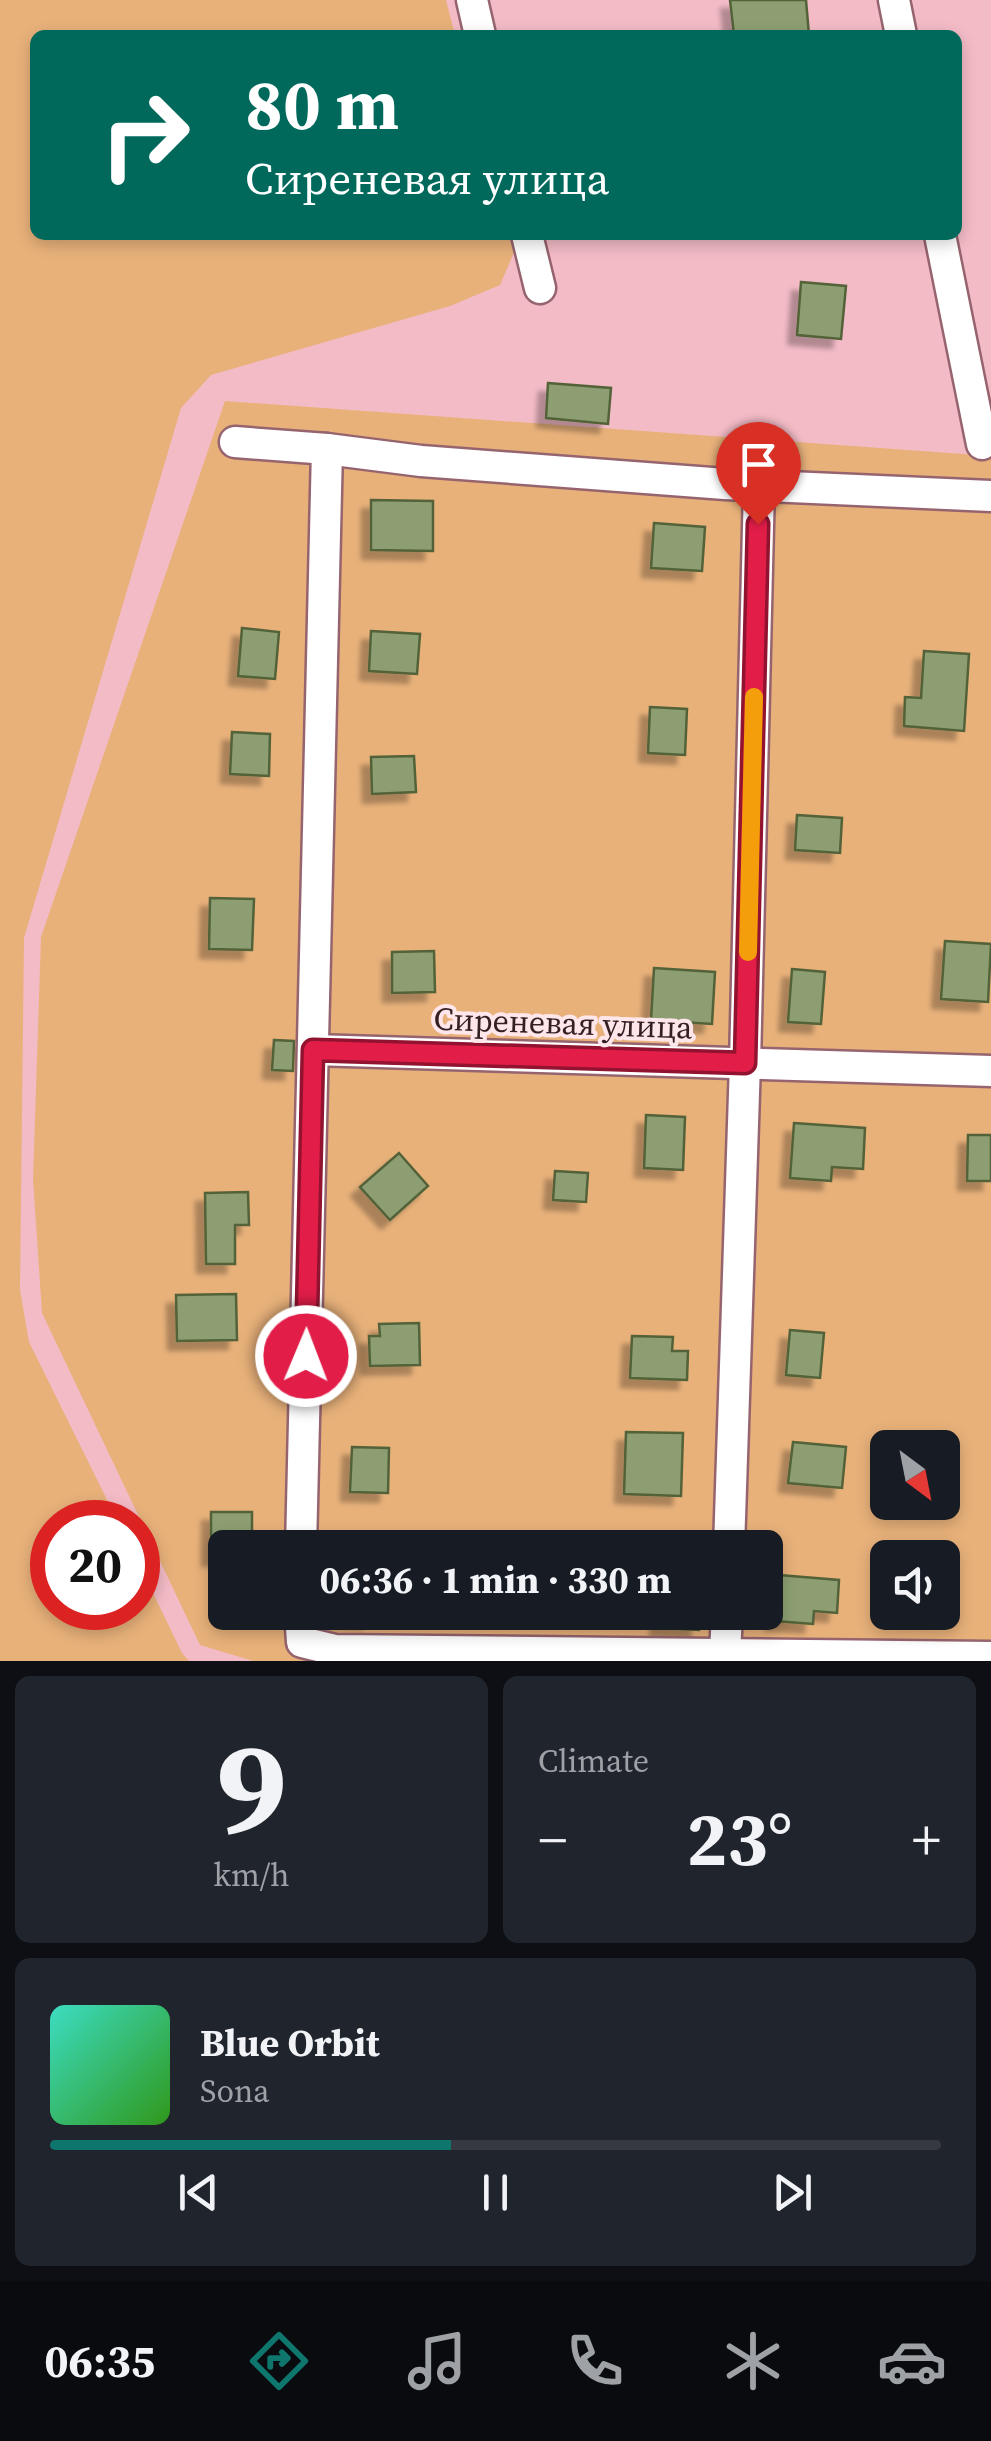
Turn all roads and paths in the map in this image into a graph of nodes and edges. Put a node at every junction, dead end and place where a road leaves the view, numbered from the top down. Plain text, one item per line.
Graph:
1 (472, 0) edge
2 (894, 0) edge
3 (479, 30) edge
4 (900, 30) edge
5 (528, 240) edge
6 (941, 240) edge
7 (540, 288) dead end
8 (236, 442) dead end
9 (982, 444) dead end
10 (327, 449) junction
11 (759, 486) junction
12 (991, 496) edge
13 (313, 1050) junction
14 (745, 1063) junction
15 (991, 1071) edge
16 (301, 1530) edge
17 (730, 1530) edge
18 (301, 1630) edge
19 (727, 1630) edge
20 (726, 1654) junction
21 (991, 1657) edge

1 - 3 street
2 - 4 street
5 - 7 street
6 - 9 street
8 - 10 street
10 - 11 street
10 - 13 street
11 - 12 street
11 - 14 street
13 - 14 street, Сиреневая улица
13 - 16 street
14 - 15 street, Сиреневая улица
14 - 17 street
18 - 20 street
19 - 20 street
20 - 21 street

